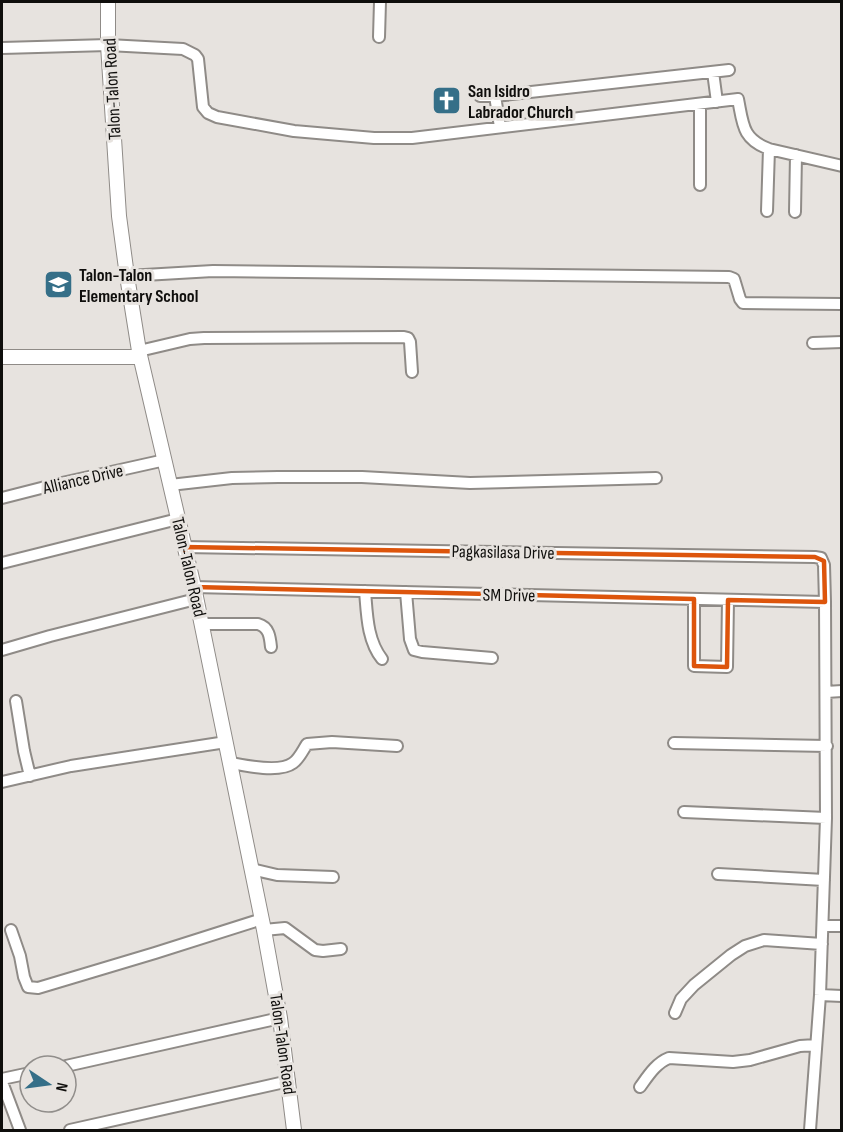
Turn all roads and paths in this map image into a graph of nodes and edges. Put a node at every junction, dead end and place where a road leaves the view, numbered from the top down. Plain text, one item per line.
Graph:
1 (108, 2) edge
2 (380, 2) edge
3 (379, 37) dead end
4 (108, 45) junction
5 (2, 48) edge
6 (729, 70) dead end
7 (713, 72) junction
8 (480, 96) dead end
9 (495, 96) junction
10 (717, 102) junction
11 (700, 104) junction
12 (500, 127) junction
13 (769, 149) junction
14 (796, 155) junction
15 (842, 166) edge
16 (700, 185) dead end
17 (767, 211) dead end
18 (795, 212) dead end
19 (127, 276) junction
20 (842, 304) edge
21 (842, 342) edge
22 (813, 343) dead end
23 (140, 354) junction
24 (2, 357) edge
25 (411, 372) dead end
26 (165, 460) junction
27 (656, 478) dead end
28 (170, 485) junction
29 (2, 498) edge
30 (178, 519) junction
31 (184, 547) junction
32 (2, 562) edge
33 (365, 591) junction
34 (406, 592) junction
35 (195, 593) junction
36 (694, 599) junction
37 (728, 600) junction
38 (825, 602) junction
39 (202, 624) junction
40 (271, 647) dead end
41 (2, 650) edge
42 (492, 658) dead end
43 (382, 659) dead end
44 (842, 690) edge
45 (826, 692) junction
46 (16, 701) dead end
47 (226, 742) junction
48 (674, 743) dead end
49 (397, 746) dead end
50 (827, 746) junction
51 (231, 763) junction
52 (30, 776) junction
53 (2, 782) edge
54 (684, 812) dead end
55 (826, 818) junction
56 (251, 869) junction
57 (718, 874) dead end
58 (333, 877) dead end
59 (824, 880) junction
60 (263, 924) junction
61 (823, 926) junction
62 (842, 926) edge
63 (11, 930) dead end
64 (822, 944) junction
65 (341, 949) dead end
66 (820, 995) junction
67 (842, 996) edge
68 (675, 1013) dead end
69 (280, 1018) junction
70 (816, 1045) junction
71 (78, 1063) edge
72 (18, 1076) edge
73 (2, 1081) edge
74 (288, 1081) junction
75 (640, 1087) dead end
76 (95, 1128) edge
77 (20, 1131) edge
78 (70, 1131) edge
79 (294, 1131) edge
80 (810, 1131) edge

1 - 4 street, Talon-Talon Road
2 - 3 street
4 - 5 street
4 - 12 street
4 - 19 street, Talon-Talon Road
6 - 7 street
7 - 9 street
7 - 10 street
8 - 9 street
9 - 12 street
10 - 11 street
10 - 13 street
11 - 12 street
11 - 16 street
13 - 14 street
13 - 17 street
14 - 15 street
14 - 18 street
19 - 20 street
19 - 23 street, Talon-Talon Road
21 - 22 street
23 - 24 street
23 - 25 street
23 - 26 street, Talon-Talon Road
26 - 28 street, Talon-Talon Road
26 - 29 street, Alliance Drive
27 - 28 street
28 - 30 street, Talon-Talon Road
30 - 31 street, Talon-Talon Road
30 - 32 street
31 - 35 street, Talon-Talon Road
31 - 38 street, Pagkasilasa Drive
33 - 34 street, SM Drive
33 - 35 street, SM Drive
33 - 43 street
34 - 36 street, SM Drive
34 - 42 street
35 - 39 street, Talon-Talon Road
35 - 41 street, SM Drive
36 - 37 street, SM Drive
36 - 37 street
37 - 38 street, SM Drive
38 - 45 street
39 - 40 street
39 - 47 street, Talon-Talon Road
44 - 45 street
45 - 50 street
46 - 52 street
47 - 51 street, Talon-Talon Road
47 - 52 street
48 - 50 street
49 - 51 street
50 - 55 street
51 - 56 street, Talon-Talon Road
52 - 53 street
54 - 55 street
55 - 59 street
56 - 58 street
56 - 60 street, Talon-Talon Road
57 - 59 street
59 - 61 street
60 - 63 street
60 - 65 street
60 - 69 street, Talon-Talon Road
61 - 62 street
61 - 64 street
64 - 66 street
64 - 68 street
66 - 67 street
66 - 70 street
69 - 71 street
69 - 74 street, Talon-Talon Road
70 - 75 street
70 - 80 street
72 - 73 street
73 - 77 street
74 - 76 street
74 - 79 street, Talon-Talon Road
76 - 78 street

